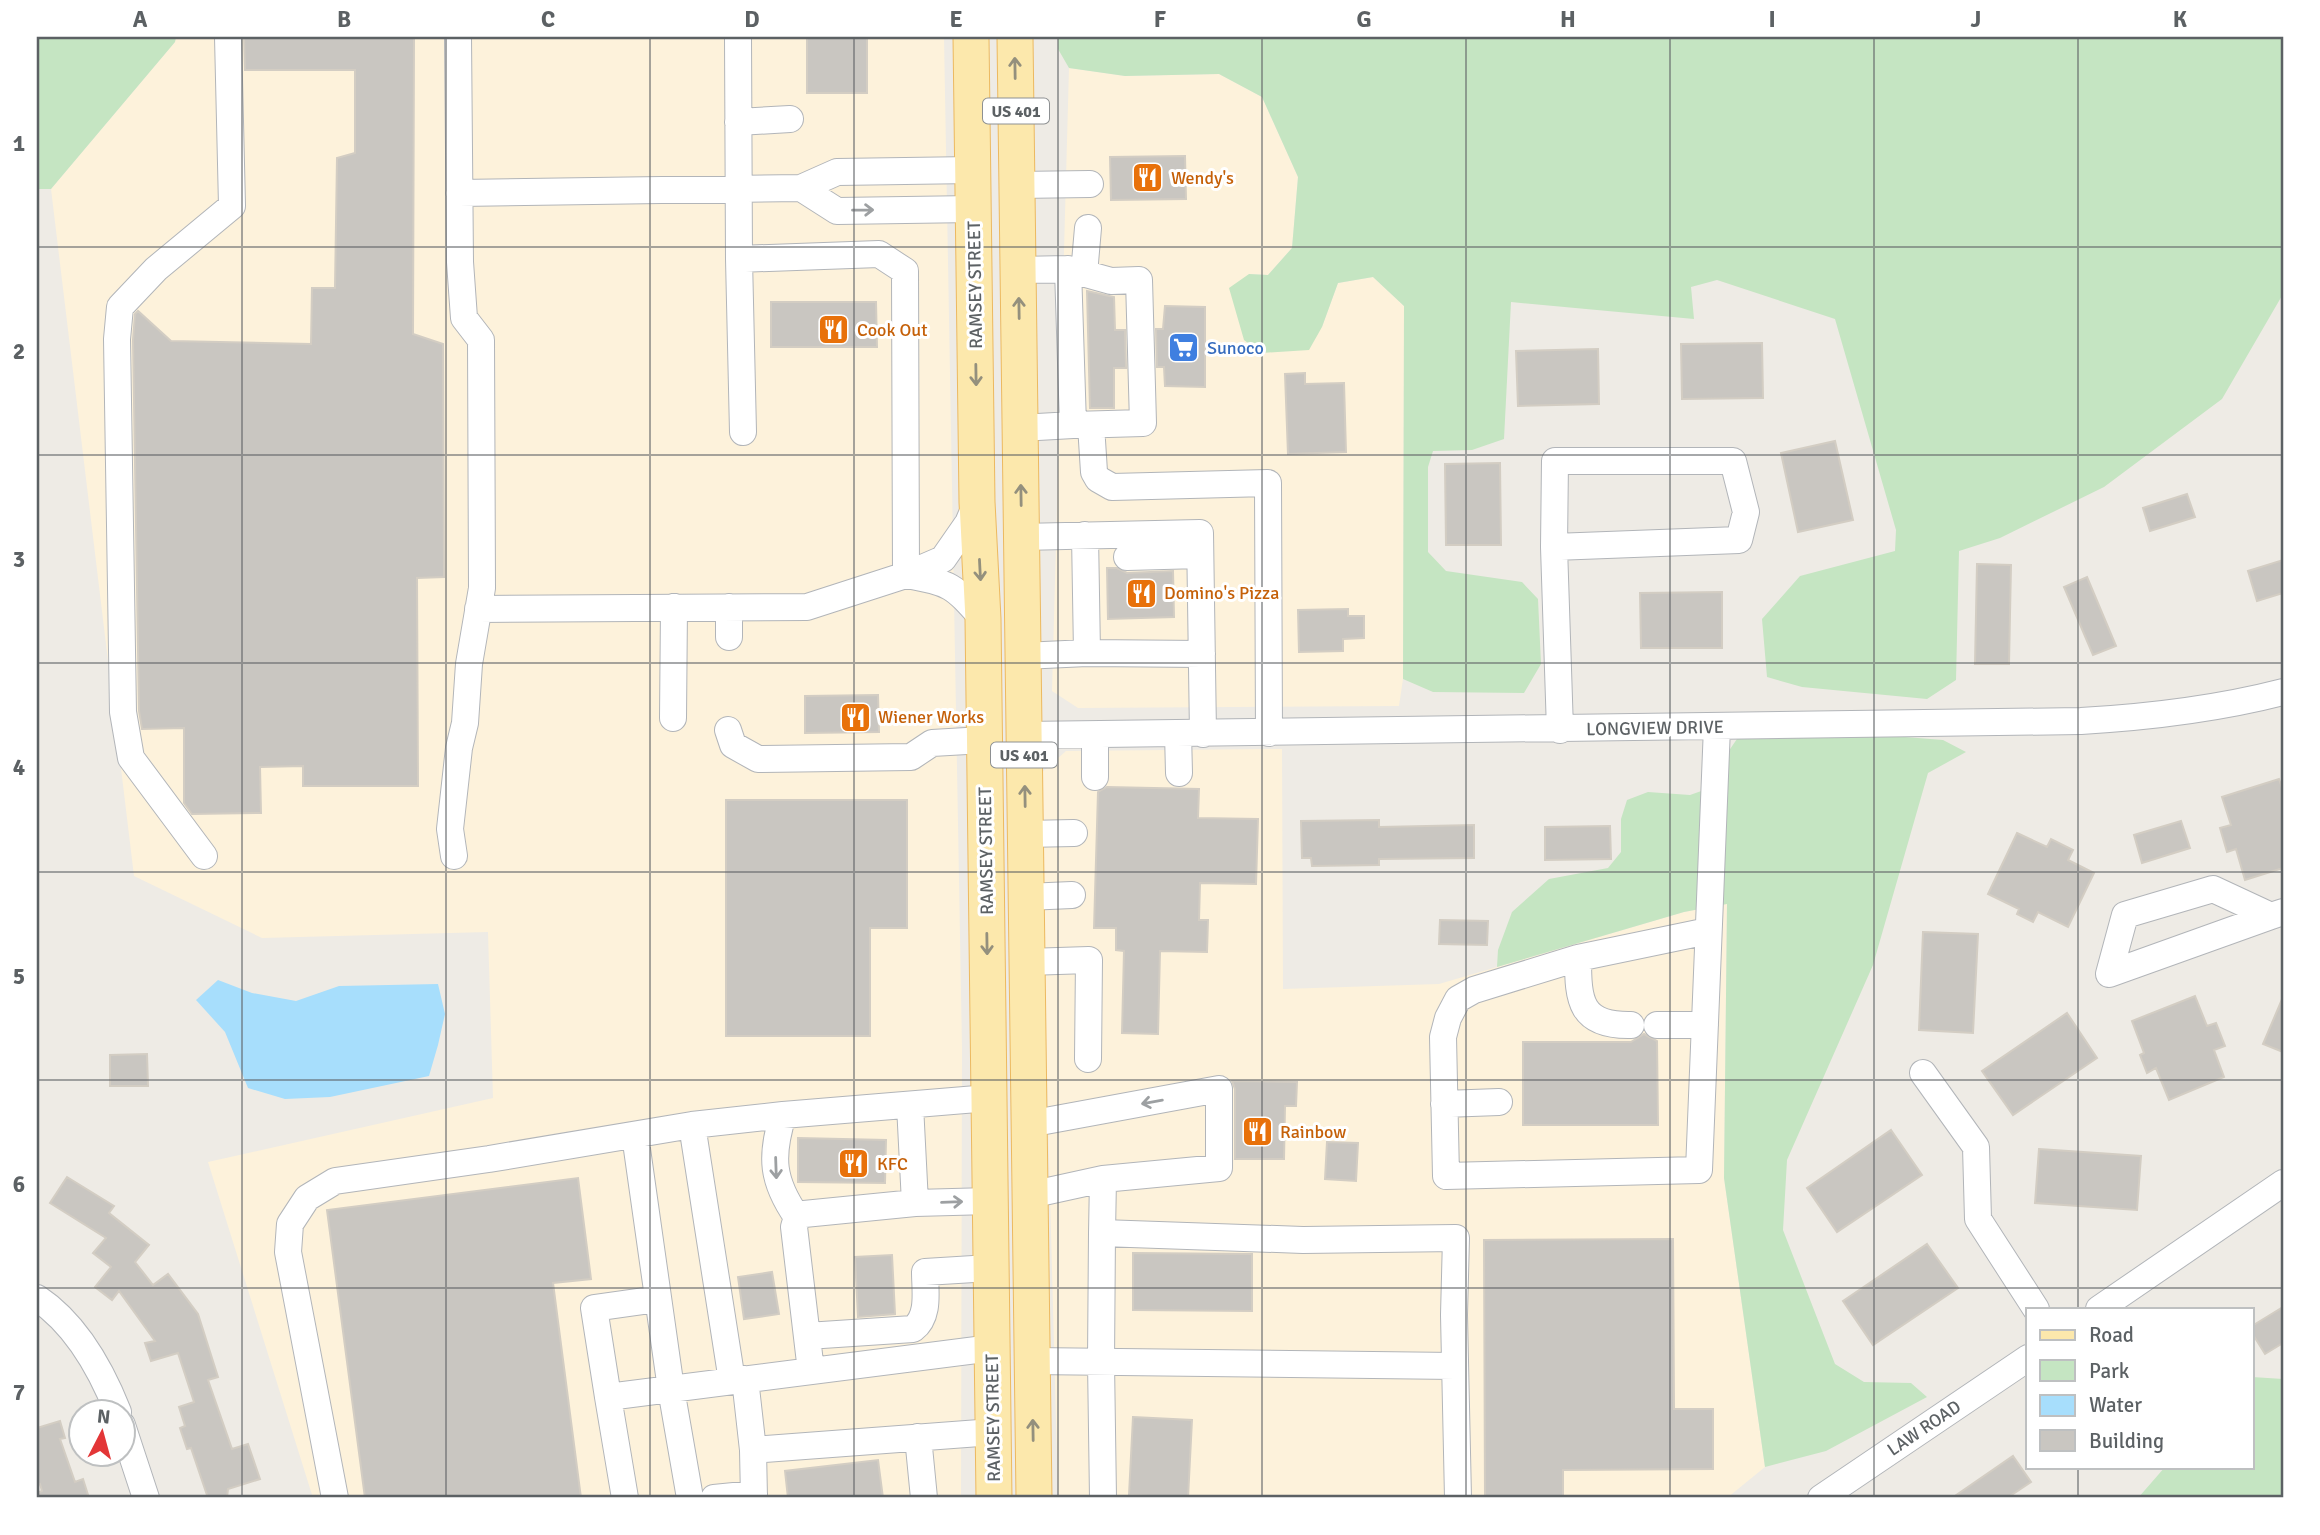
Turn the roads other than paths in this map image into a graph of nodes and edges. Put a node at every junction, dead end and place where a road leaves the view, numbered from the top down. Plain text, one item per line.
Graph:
1 (228, 37) edge
2 (458, 37) edge
3 (738, 37) edge
4 (971, 37) edge
5 (1015, 37) edge
6 (790, 119) dead end
7 (738, 122) junction
8 (973, 170) junction
9 (1090, 184) dead end
10 (1017, 185) junction
11 (801, 188) junction
12 (738, 189) junction
13 (459, 193) junction
14 (974, 208) junction
15 (1088, 228) dead end
16 (739, 259) junction
17 (1018, 270) junction
18 (1076, 272) junction
19 (1082, 425) junction
20 (1020, 428) junction
21 (743, 432) dead end
22 (977, 502) junction
23 (1021, 537) junction
24 (1085, 546) junction
25 (1554, 547) junction
26 (1200, 549) junction
27 (906, 575) junction
28 (674, 607) junction
29 (729, 607) junction
30 (478, 609) junction
31 (983, 619) junction
32 (729, 638) dead end
33 (1087, 653) junction
34 (1202, 654) junction
35 (1023, 656) junction
36 (2283, 692) edge
37 (673, 718) dead end
38 (1717, 727) junction
39 (728, 730) dead end
40 (1560, 730) junction
41 (1191, 733) junction
42 (1269, 733) junction
43 (1095, 734) junction
44 (1024, 735) junction
45 (984, 740) junction
46 (1179, 774) dead end
47 (1095, 777) dead end
48 (1074, 832) dead end
49 (1025, 834) junction
50 (204, 856) dead end
51 (454, 856) dead end
52 (1072, 895) dead end
53 (1026, 897) junction
54 (2277, 914) edge
55 (1709, 931) junction
56 (1578, 957) junction
57 (1027, 962) junction
58 (1704, 1025) junction
59 (1088, 1059) dead end
60 (1923, 1073) dead end
61 (989, 1098) junction
62 (1499, 1102) dead end
63 (1444, 1104) junction
64 (910, 1105) junction
65 (783, 1115) junction
66 (1029, 1124) junction
67 (692, 1125) junction
68 (635, 1135) junction
69 (1103, 1179) junction
70 (2283, 1183) edge
71 (1030, 1195) junction
72 (990, 1201) junction
73 (915, 1203) junction
74 (797, 1217) junction
75 (1102, 1233) junction
76 (990, 1268) junction
77 (37, 1298) edge
78 (658, 1299) junction
79 (2035, 1308) edge
80 (2100, 1308) edge
81 (807, 1336) junction
82 (992, 1348) junction
83 (2026, 1359) edge
84 (1032, 1361) junction
85 (1101, 1362) junction
86 (1455, 1366) junction
87 (811, 1371) junction
88 (738, 1380) junction
89 (671, 1389) junction
90 (608, 1397) junction
91 (113, 1398) edge
92 (993, 1432) junction
93 (918, 1437) junction
94 (753, 1450) junction
95 (136, 1468) edge
96 (754, 1496) edge
97 (146, 1498) edge
98 (335, 1498) edge
99 (625, 1498) edge
100 (690, 1498) edge
101 (714, 1498) edge
102 (924, 1498) edge
103 (994, 1498) edge
104 (1034, 1498) edge
105 (1102, 1498) edge
106 (1458, 1498) edge
107 (1821, 1498) edge

1 - 50 street
2 - 13 street
3 - 7 street
4 - 8 main road, RAMSEY STREET / US 401
10 -> 5 main road, US 401
6 - 7 street
7 - 12 street
8 - 10 main road
8 - 11 street
8 - 14 main road, RAMSEY STREET / US 401
9 - 10 street
10 - 14 main road
10 - 17 main road, US 401
11 - 12 street
11 -> 14 street
12 - 13 street
12 - 16 street
13 - 30 street
14 -> 22 main road, RAMSEY STREET / US 401
15 - 18 street
16 - 21 street
16 - 27 street
17 - 18 street
20 -> 17 main road, US 401
18 - 19 street
18 - 19 street
19 - 20 street
19 - 42 street
23 -> 20 main road, US 401
22 - 27 street
22 -> 31 main road, RAMSEY STREET / US 401
23 - 24 street
23 - 35 main road, US 401
24 - 26 street
24 - 26 street
24 - 33 street
25 - 25 street
25 - 40 street
26 - 34 street
27 - 29 street
27 - 31 street
28 - 29 street
28 - 30 street
28 - 37 street
29 - 32 street
30 - 51 street
31 - 45 main road, RAMSEY STREET / US 401
33 - 34 street
33 - 35 street
34 - 41 street
35 - 44 main road, US 401
36 - 38 street, LONGVIEW DRIVE
38 - 40 street, LONGVIEW DRIVE
38 - 55 street
39 - 45 street
40 - 42 street, LONGVIEW DRIVE
41 - 42 street, LONGVIEW DRIVE
41 - 43 street, LONGVIEW DRIVE
41 - 46 street
43 - 44 street, LONGVIEW DRIVE
43 - 47 street
49 -> 44 main road, US 401
45 -> 61 main road, RAMSEY STREET / US 401
48 - 49 street
49 - 53 main road, US 401
52 - 53 street
53 - 57 main road, US 401
54 - 54 street
55 - 56 street
55 - 58 street
56 - 58 street
56 - 63 street
57 - 59 street
57 - 66 main road, US 401
58 - 63 street
60 - 79 street
61 - 64 street
61 - 72 main road, RAMSEY STREET / US 401
62 - 63 street
64 - 65 street
64 - 73 street
65 - 67 street
65 -> 74 street
69 -> 66 street
66 - 71 main road, US 401
67 - 68 street
67 - 88 street
68 - 78 street
68 - 98 street
69 - 71 street
69 - 75 street
70 - 80 street
71 - 84 main road, US 401
73 -> 72 street
72 - 76 main road, RAMSEY STREET / US 401
73 - 74 street
74 - 81 street
75 - 85 street
75 - 86 street
76 - 81 street
76 - 82 main road, RAMSEY STREET / US 401
77 - 91 street
78 - 89 street
78 - 90 street
81 - 87 street
82 - 87 street
82 - 92 main road, RAMSEY STREET / US 401
83 - 107 street, LAW ROAD
84 - 85 street
104 -> 84 main road, US 401
85 - 86 street
85 - 105 street
86 - 106 street
87 - 88 street
88 - 89 street
88 - 94 street
89 - 90 street
89 - 100 street
90 - 99 street
92 - 93 street
92 - 103 main road, RAMSEY STREET / US 401
93 - 94 street
93 - 102 street
94 - 96 street
95 - 97 street
96 - 101 street

